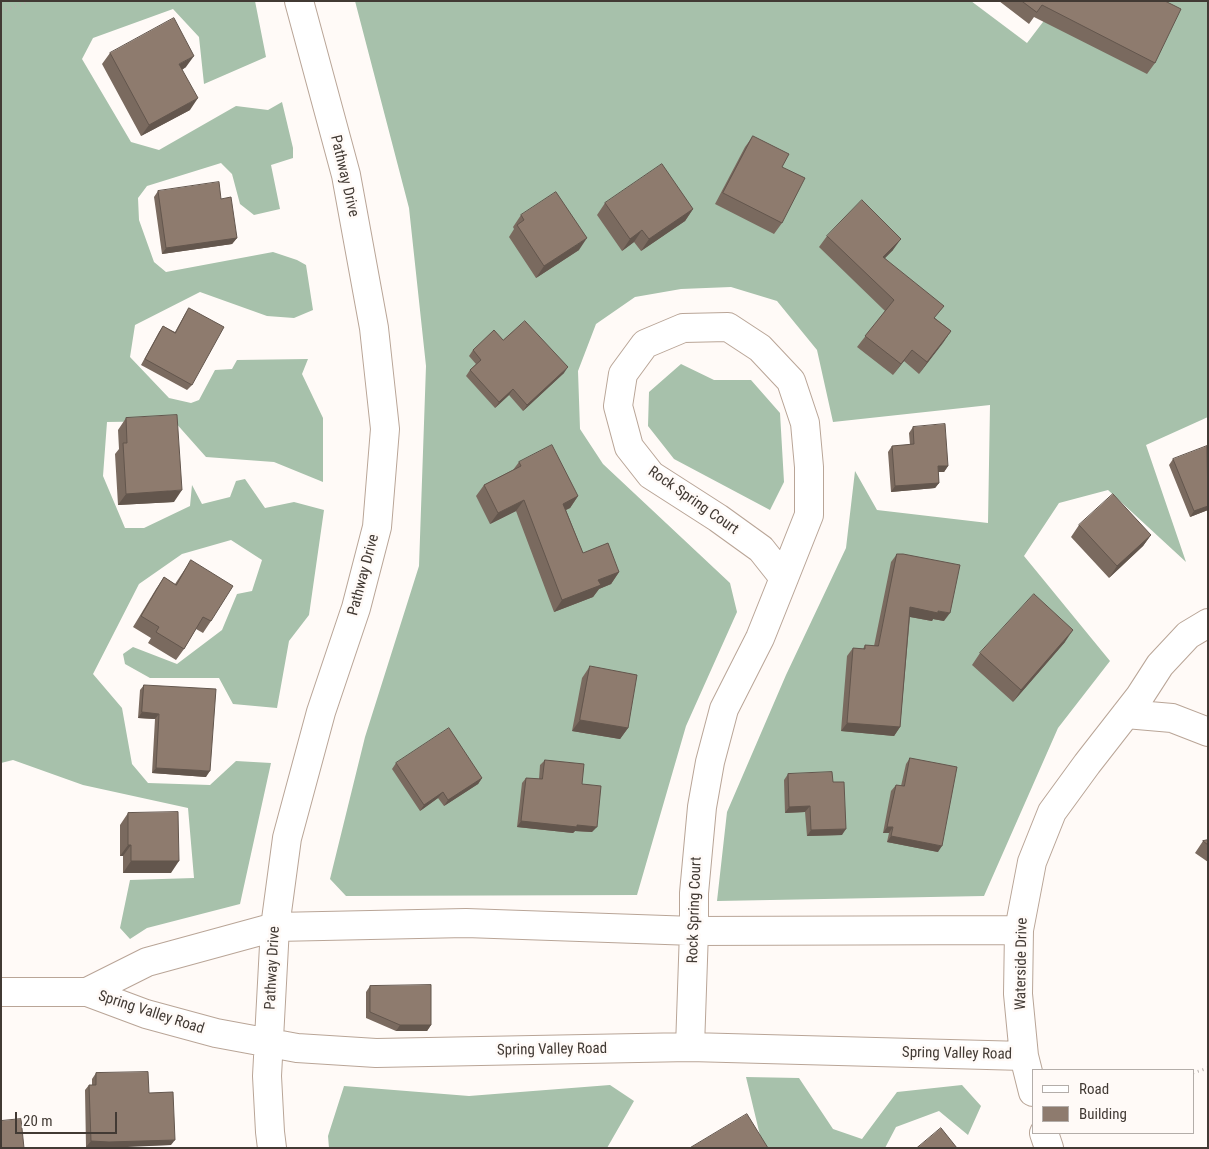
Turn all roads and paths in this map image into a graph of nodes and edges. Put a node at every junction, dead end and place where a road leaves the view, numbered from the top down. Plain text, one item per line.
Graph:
1 (29, 1) edge
2 (299, 1) edge
3 (1, 12) edge
4 (784, 578) junction
5 (1208, 622) edge
6 (1126, 714) junction
7 (1208, 732) edge
8 (275, 927) junction
9 (1019, 930) junction
10 (694, 931) junction
11 (1, 992) edge
12 (87, 992) junction
13 (269, 1043) junction
14 (690, 1047) junction
15 (1024, 1056) junction
16 (1208, 1068) edge
17 (1194, 1073) edge
18 (1032, 1088) edge
19 (1044, 1134) edge
20 (272, 1148) edge
21 (1050, 1148) edge

1 - 3 path
2 - 8 street, Pathway Drive
4 - 4 street, Rock Spring Court
4 - 10 street, Rock Spring Court
5 - 6 street, Waterside Drive
6 - 7 street
6 - 9 street, Waterside Drive
8 - 10 street, Spring Valley Road
8 - 12 street, Spring Valley Road
8 - 13 street, Pathway Drive
9 - 10 street, Spring Valley Road
9 - 15 street, Waterside Drive
10 - 14 street, Rock Spring Court
11 - 12 street, Spring Valley Road
12 - 13 street, Spring Valley Road
13 - 14 street, Spring Valley Road
13 - 20 street, Pathway Drive
14 - 15 street, Spring Valley Road
15 - 18 street, Waterside Drive
16 - 17 path
19 - 21 street

